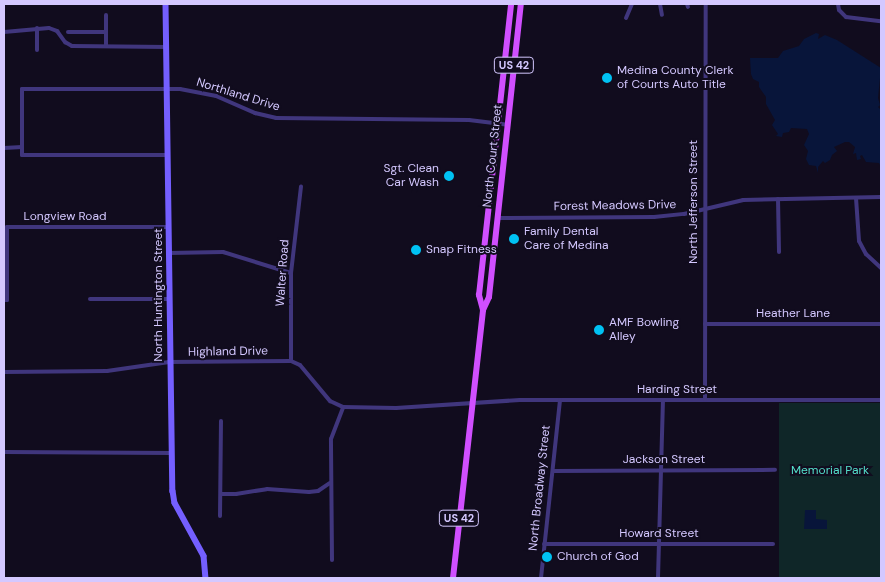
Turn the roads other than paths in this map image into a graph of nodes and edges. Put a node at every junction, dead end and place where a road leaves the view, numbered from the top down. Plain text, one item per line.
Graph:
1 (166, 4) edge
2 (511, 4) edge
3 (521, 4) edge
4 (632, 4) edge
5 (660, 4) edge
6 (706, 4) edge
7 (838, 4) edge
8 (106, 15) dead end
9 (662, 15) dead end
10 (626, 18) dead end
11 (881, 21) edge
12 (37, 28) junction
13 (4, 32) edge
14 (68, 32) dead end
15 (106, 32) junction
16 (106, 46) junction
17 (167, 47) junction
18 (37, 50) dead end
19 (167, 89) junction
20 (497, 123) junction
21 (508, 125) junction
22 (22, 147) junction
23 (4, 148) edge
24 (168, 155) junction
25 (301, 187) dead end
26 (856, 198) junction
27 (881, 198) edge
28 (778, 199) junction
29 (704, 208) junction
30 (497, 218) junction
31 (168, 227) junction
32 (779, 252) dead end
33 (169, 253) junction
34 (881, 268) edge
35 (291, 273) junction
36 (90, 299) dead end
37 (169, 299) junction
38 (4, 300) edge
39 (482, 310) junction
40 (705, 324) junction
41 (881, 324) edge
42 (291, 361) junction
43 (170, 362) junction
44 (4, 372) edge
45 (560, 400) junction
46 (663, 400) junction
47 (705, 400) junction
48 (881, 400) edge
49 (472, 402) junction
50 (343, 407) junction
51 (221, 421) dead end
52 (4, 452) edge
53 (172, 453) junction
54 (662, 470) junction
55 (775, 470) dead end
56 (553, 471) junction
57 (330, 483) junction
58 (220, 494) junction
59 (220, 516) dead end
60 (544, 544) junction
61 (659, 544) junction
62 (773, 544) dead end
63 (332, 560) dead end
64 (206, 578) edge
65 (453, 578) edge
66 (541, 578) edge
67 (658, 578) edge

1 - 17 street, North Huntington Street
2 - 20 main road, North Court Street / US 42
3 - 21 main road, North Court Street / US 42
4 - 10 street
5 - 9 street
6 - 29 street, North Jefferson Street
7 - 11 street
8 - 15 street
12 - 13 street
12 - 16 street
12 - 18 street
14 - 15 street
15 - 16 street
16 - 17 street
17 - 19 street, North Huntington Street
19 - 20 street, Northland Drive
19 - 22 street, Northland Drive
19 - 24 street, North Huntington Street
20 - 21 street, Northland Drive
20 - 39 main road, North Court Street / US 42
21 - 30 main road, North Court Street / US 42
22 - 23 street
22 - 24 street
24 - 31 street, North Huntington Street
25 - 35 street, Walter Road
26 - 27 street, Forest Meadows Drive
26 - 28 street, Forest Meadows Drive
26 - 34 street
28 - 29 street, Forest Meadows Drive
28 - 32 street
29 - 30 street, Forest Meadows Drive
29 - 40 street, North Jefferson Street
30 - 39 main road, North Court Street / US 42
31 - 33 street, North Huntington Street
31 - 38 street, Longview Road
33 - 35 street
33 - 37 street, North Huntington Street
35 - 42 street, Walter Road
36 - 37 street
37 - 43 street, North Huntington Street
39 - 49 main road, North Court Street / US 42
40 - 41 street, Heather Lane
40 - 47 street, North Jefferson Street
42 - 43 street, Highland Drive
42 - 50 street
43 - 44 street, Highland Drive
43 - 53 street, North Huntington Street
45 - 46 street, Harding Street
45 - 49 street, Harding Street
45 - 56 street, North Broadway Street
46 - 47 street, Harding Street
46 - 54 street
47 - 48 street, Harding Street
49 - 50 street, Harding Street
49 - 65 main road, North Court Street / US 42
50 - 57 street
51 - 58 street
52 - 53 street
53 - 64 street, North Huntington Street
54 - 55 street, Jackson Street
54 - 56 street, Jackson Street
54 - 61 street
56 - 60 street, North Broadway Street
57 - 58 street
57 - 63 street
58 - 59 street
60 - 61 street, Howard Street
60 - 66 street, North Broadway Street
61 - 62 street, Howard Street
61 - 67 street

